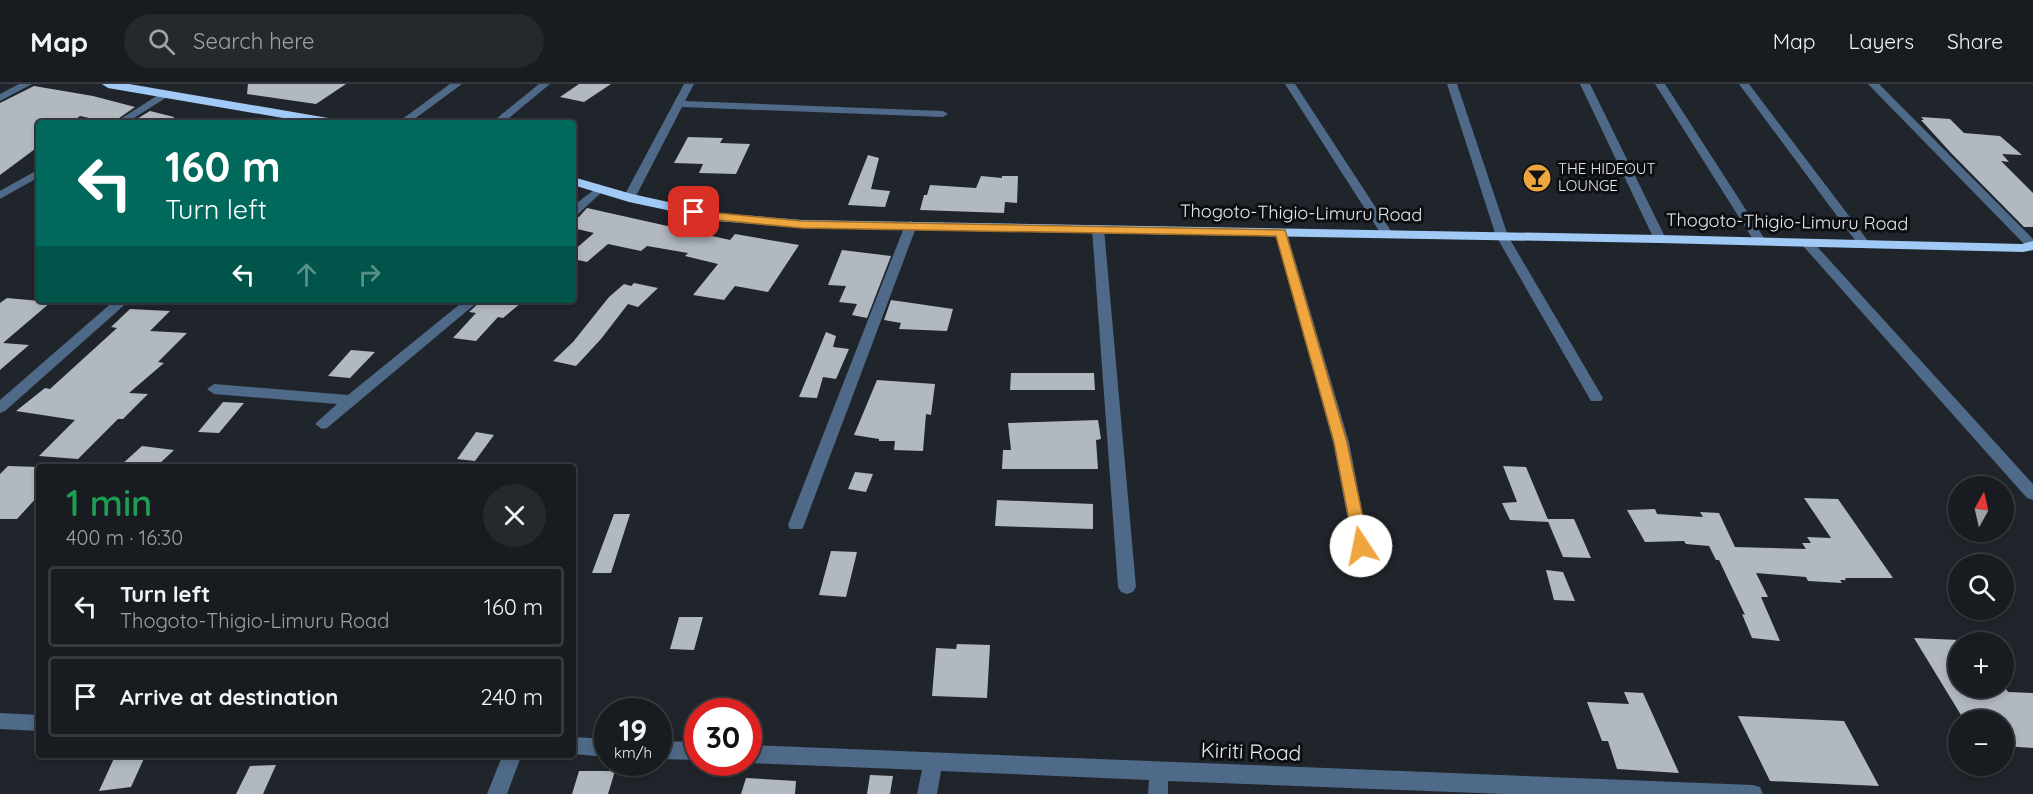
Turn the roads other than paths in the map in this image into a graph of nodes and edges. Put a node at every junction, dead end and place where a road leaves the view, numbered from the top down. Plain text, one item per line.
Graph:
1 (27, 84) edge
2 (108, 84) edge
3 (457, 84) edge
4 (545, 84) edge
5 (689, 84) edge
6 (1290, 84) edge
7 (1452, 84) edge
8 (1585, 84) edge
9 (1660, 84) edge
10 (1744, 84) edge
11 (1873, 84) edge
12 (167, 90) edge
13 (0, 98) edge
14 (679, 104) junction
15 (943, 114) dead end
16 (123, 120) edge
17 (314, 120) edge
18 (406, 120) edge
19 (500, 120) edge
20 (36, 174) edge
21 (576, 182) edge
22 (599, 189) junction
23 (0, 196) edge
24 (629, 198) junction
25 (576, 209) edge
26 (911, 225) junction
27 (1098, 229) junction
28 (1281, 233) junction
29 (1387, 234) junction
30 (1502, 236) junction
31 (1660, 239) junction
32 (1760, 241) junction
33 (1808, 244) junction
34 (1864, 244) junction
35 (2030, 249) edge
36 (120, 303) edge
37 (469, 303) edge
38 (214, 389) dead end
39 (1596, 398) dead end
40 (353, 400) junction
41 (0, 408) edge
42 (322, 424) dead end
43 (2033, 494) edge
44 (796, 525) dead end
45 (1361, 546) dead end
46 (1127, 587) dead end
47 (0, 721) edge
48 (36, 723) edge
49 (576, 746) edge
50 (594, 747) edge
51 (762, 755) edge
52 (511, 758) edge
53 (933, 762) junction
54 (1159, 772) junction
55 (497, 794) edge
56 (927, 794) edge
57 (1158, 794) edge
58 (1753, 794) edge

1 - 13 street
2 - 12 highway
3 - 18 street
4 - 19 street
5 - 14 street
6 - 29 street
7 - 30 street
8 - 31 street
9 - 32 street
10 - 34 street
11 - 35 street
12 - 16 street
12 - 17 highway
14 - 15 street
14 - 24 street
20 - 23 street
21 - 22 highway, Thogoto-Thigio-Limuru Road
22 - 24 highway, Thogoto-Thigio-Limuru Road
22 - 25 street
24 - 26 highway, Thogoto-Thigio-Limuru Road
26 - 27 highway, Thogoto-Thigio-Limuru Road
26 - 44 street
27 - 28 highway, Thogoto-Thigio-Limuru Road
27 - 46 street
28 - 29 highway, Thogoto-Thigio-Limuru Road
28 - 45 street
29 - 30 highway, Thogoto-Thigio-Limuru Road
30 - 31 highway, Thogoto-Thigio-Limuru Road
30 - 39 street
31 - 32 highway, Thogoto-Thigio-Limuru Road
32 - 33 highway, Thogoto-Thigio-Limuru Road
33 - 34 highway, Thogoto-Thigio-Limuru Road
33 - 43 street
34 - 35 highway, Thogoto-Thigio-Limuru Road
36 - 41 street
37 - 40 street
38 - 40 street
40 - 42 street
47 - 48 street
49 - 50 street
51 - 53 street, Kiriti Road
52 - 55 street
53 - 54 street, Kiriti Road
53 - 56 street
54 - 57 street
54 - 58 street, Kiriti Road

